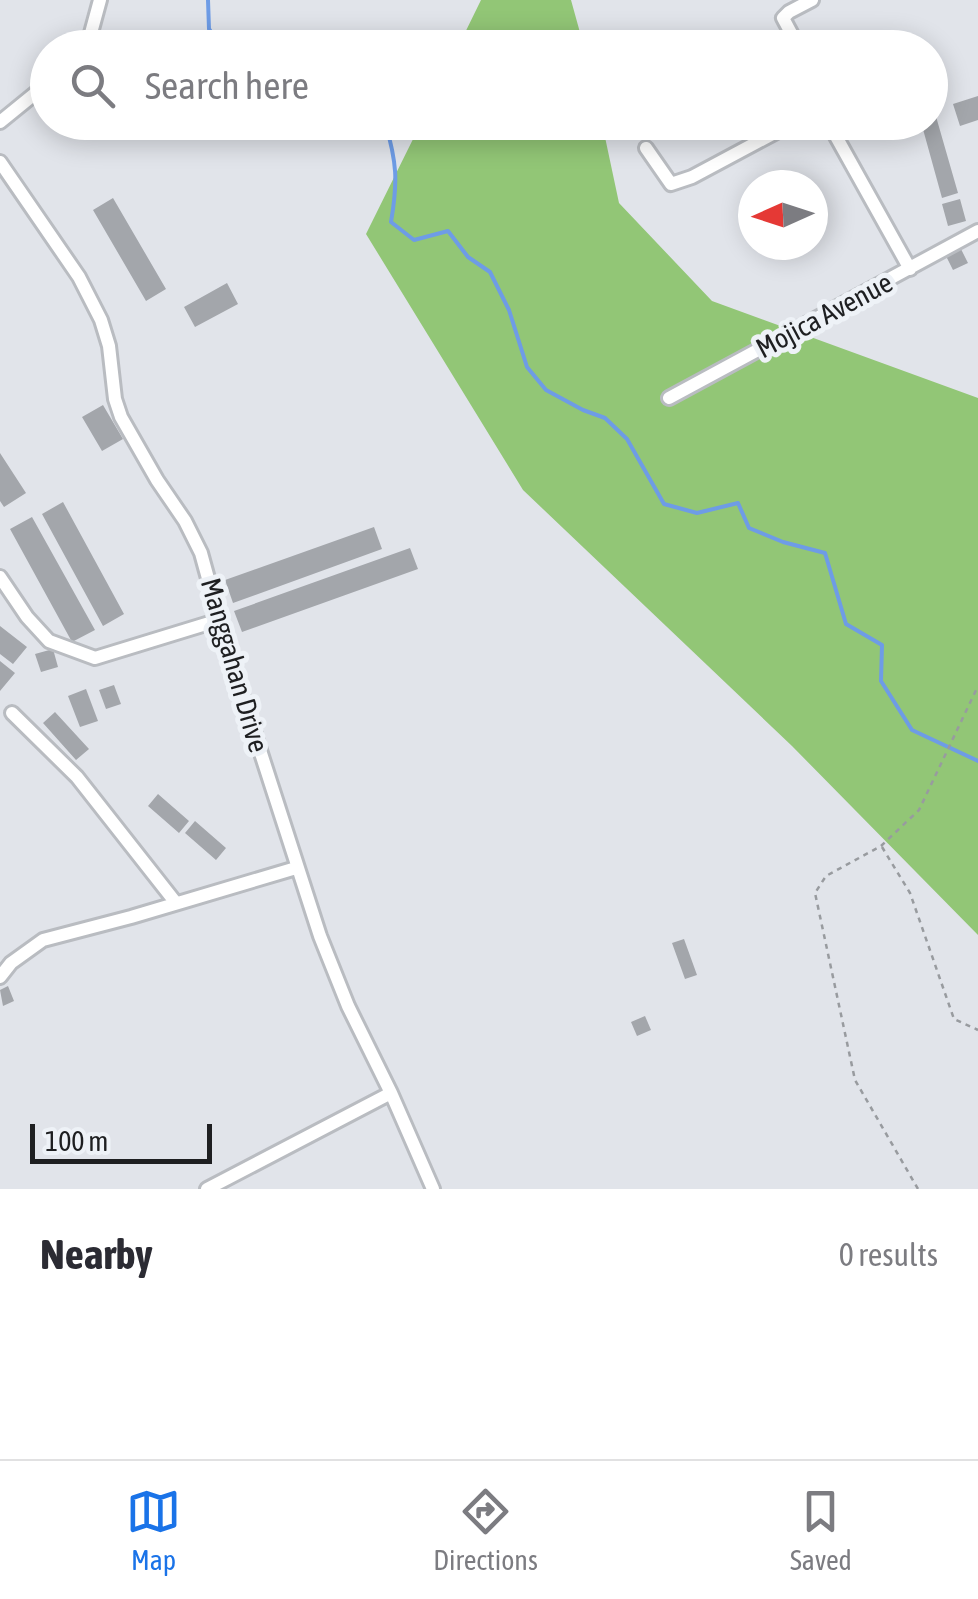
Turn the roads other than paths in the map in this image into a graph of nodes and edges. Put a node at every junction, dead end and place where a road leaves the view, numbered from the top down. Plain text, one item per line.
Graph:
1 (100, 0) edge
2 (812, 0) edge
3 (92, 30) edge
4 (789, 30) edge
5 (30, 98) edge
6 (0, 122) edge
7 (762, 140) edge
8 (838, 140) edge
9 (646, 148) dead end
10 (0, 162) edge
11 (978, 232) edge
12 (910, 269) junction
13 (669, 398) dead end
14 (0, 577) edge
15 (219, 620) junction
16 (12, 713) dead end
17 (296, 868) junction
18 (176, 903) junction
19 (0, 978) edge
20 (391, 1093) junction
21 (207, 1189) edge
22 (434, 1189) edge

1 - 3 street
2 - 4 street
5 - 6 street
7 - 9 street
8 - 12 street
10 - 15 street, Manggahan Drive
11 - 12 street, Mojica Avenue
12 - 13 street, Mojica Avenue
14 - 15 street
15 - 17 street, Manggahan Drive
16 - 18 street
17 - 18 street
17 - 20 street, Manggahan Drive
18 - 19 street
20 - 21 street
20 - 22 street, Manggahan Drive

